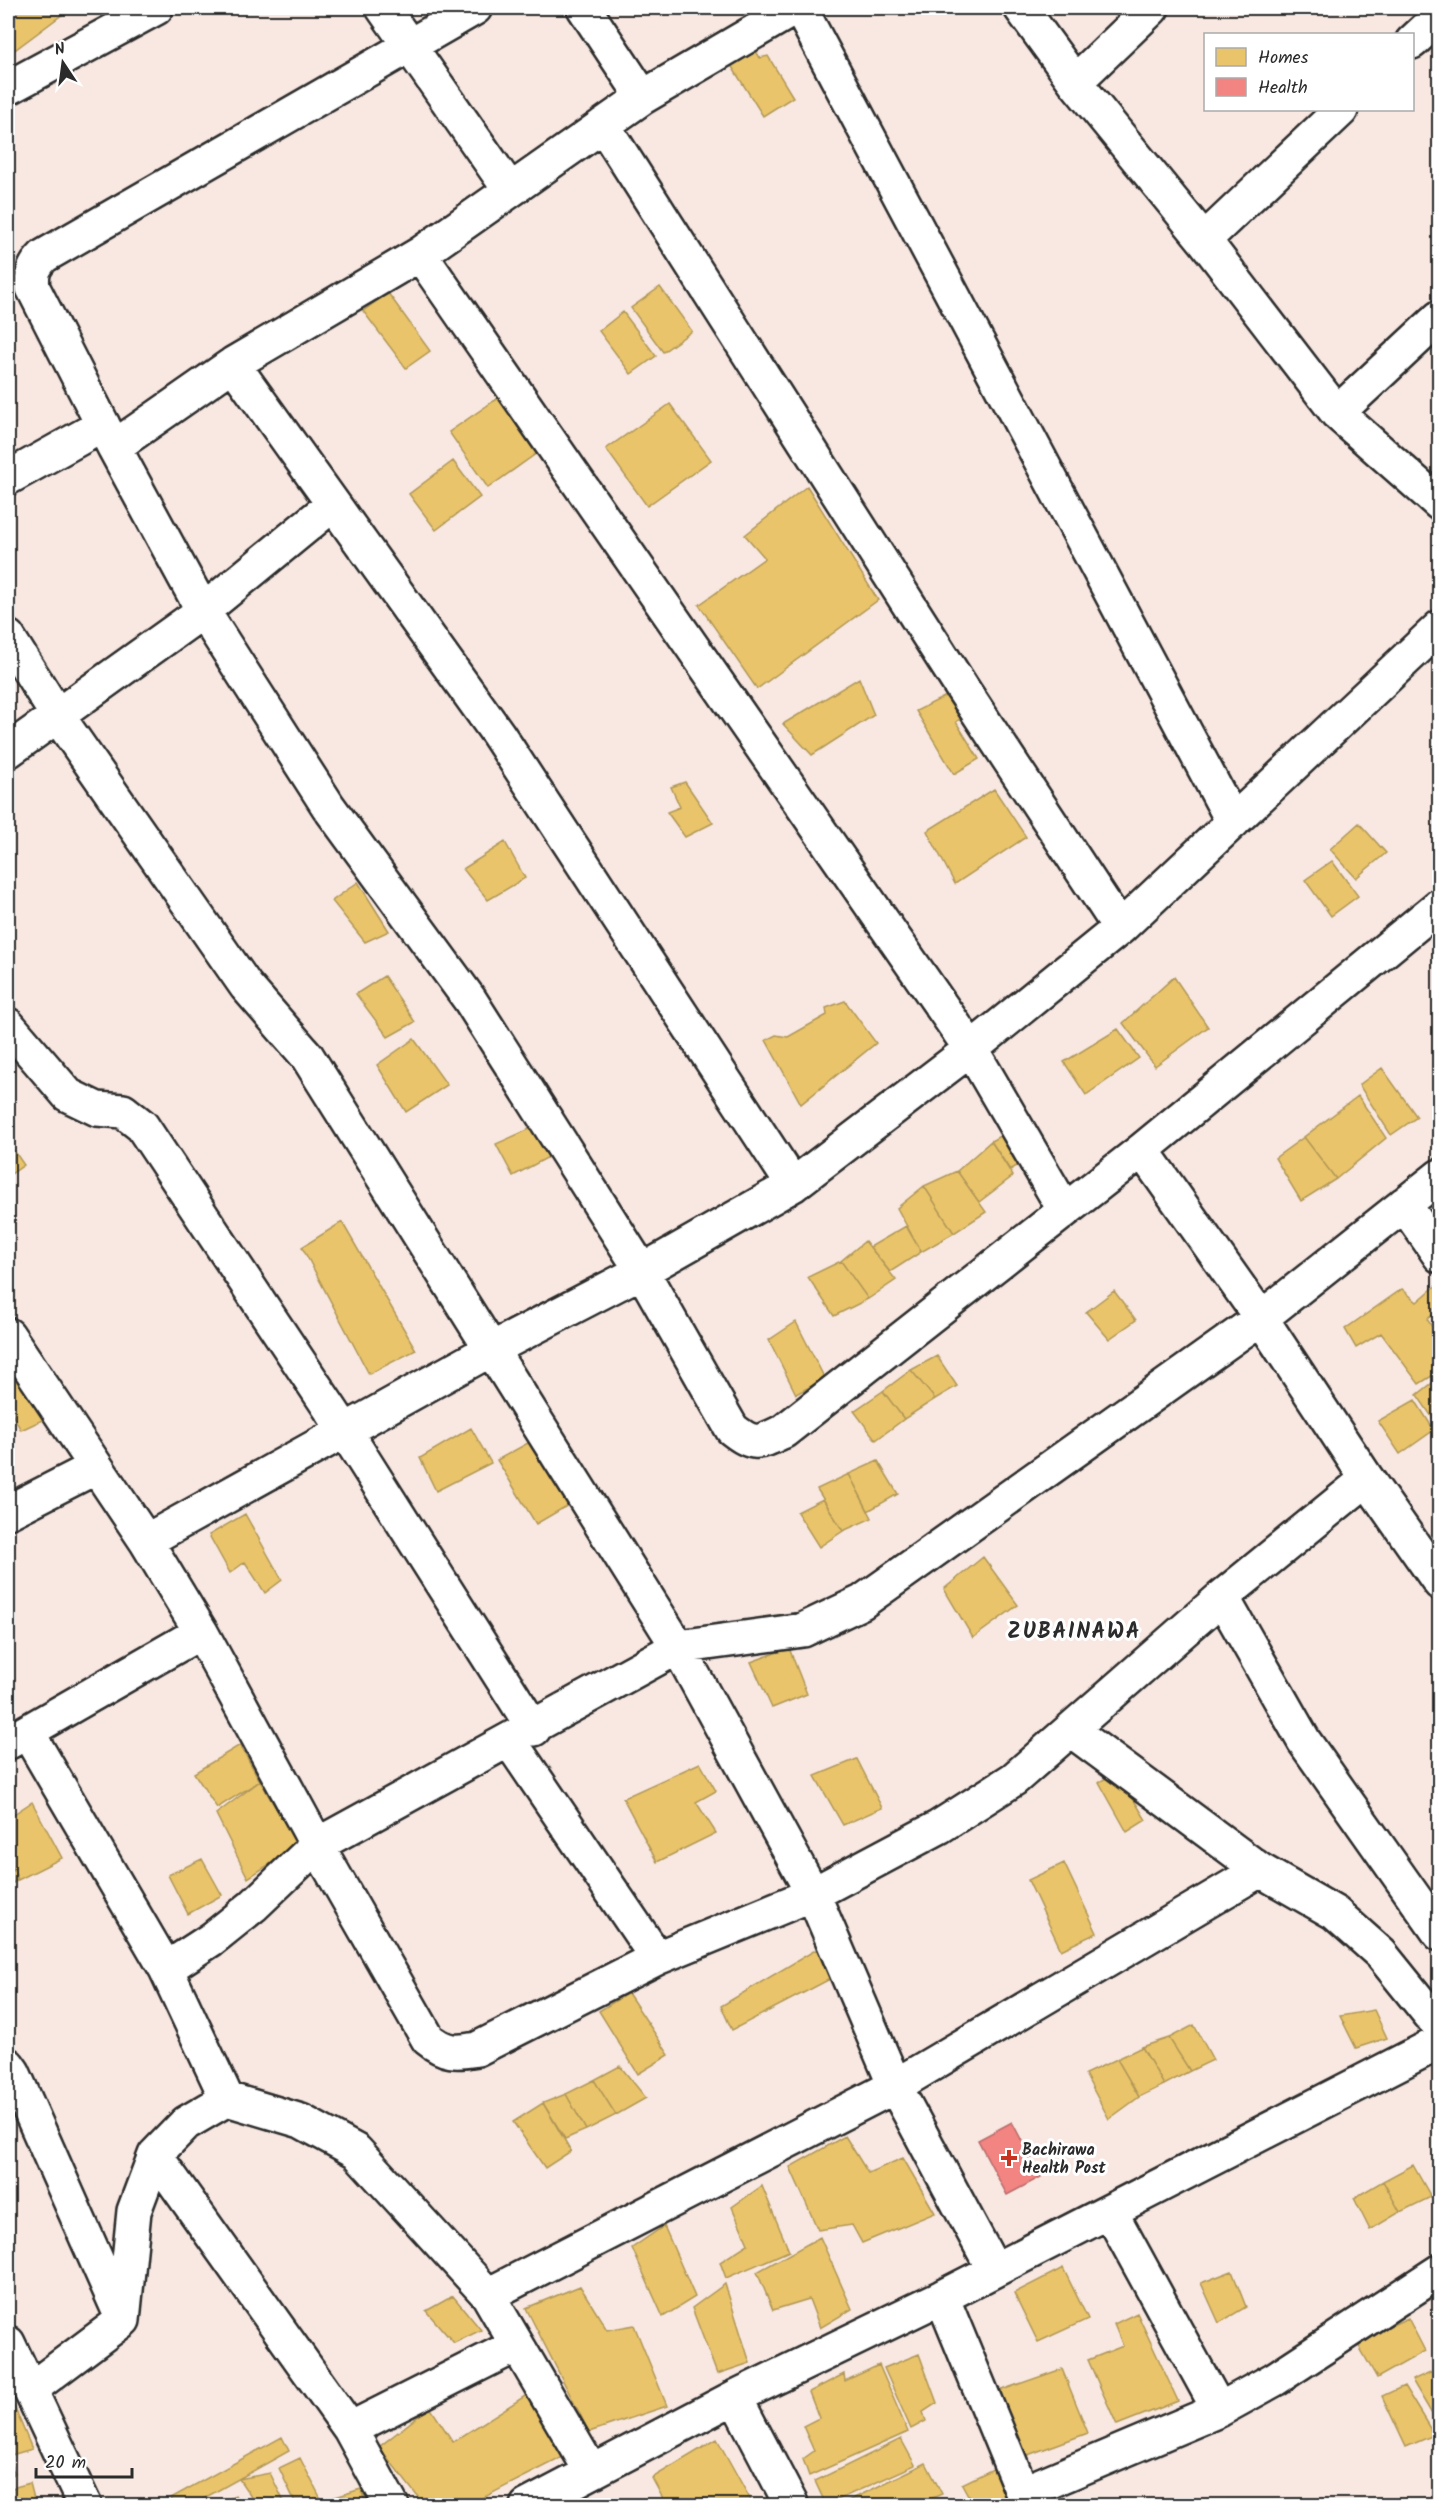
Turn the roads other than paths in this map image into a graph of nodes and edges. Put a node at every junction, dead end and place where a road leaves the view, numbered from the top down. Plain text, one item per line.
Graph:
1 (156, 8) edge
2 (383, 8) edge
3 (476, 8) edge
4 (584, 8) edge
5 (795, 8) edge
6 (800, 8) edge
7 (1021, 8) edge
8 (1152, 8) edge
9 (1440, 16) edge
10 (1414, 41) edge
11 (410, 45) junction
12 (1075, 82) junction
13 (8, 88) edge
14 (643, 97) junction
15 (1340, 111) edge
16 (603, 124) junction
17 (510, 190) junction
18 (1203, 240) junction
19 (420, 254) junction
20 (1440, 317) edge
21 (233, 364) junction
22 (1337, 413) junction
23 (108, 436) junction
24 (8, 478) edge
25 (1440, 504) edge
26 (332, 505) junction
27 (203, 611) junction
28 (1440, 627) edge
29 (8, 637) edge
30 (57, 715) junction
31 (8, 751) edge
32 (1233, 822) junction
33 (1440, 905) edge
34 (1120, 928) junction
35 (8, 1025) edge
36 (971, 1049) junction
37 (1142, 1149) junction
38 (1440, 1176) edge
39 (793, 1185) junction
40 (1404, 1204) junction
41 (1064, 1209) junction
42 (1440, 1256) edge
43 (642, 1271) junction
44 (1261, 1318) junction
45 (8, 1335) edge
46 (490, 1350) junction
47 (345, 1431) junction
48 (96, 1467) junction
49 (1367, 1479) junction
50 (8, 1512) edge
51 (146, 1541) junction
52 (1440, 1583) edge
53 (1222, 1597) junction
54 (201, 1632) junction
55 (678, 1647) junction
56 (1071, 1730) junction
57 (522, 1734) junction
58 (18, 1738) edge
59 (317, 1845) junction
60 (1260, 1870) junction
61 (813, 1894) junction
62 (1440, 1934) edge
63 (657, 1958) junction
64 (166, 1968) junction
65 (1440, 2027) edge
66 (1440, 2042) edge
67 (8, 2065) edge
68 (895, 2086) junction
69 (227, 2099) junction
70 (155, 2155) junction
71 (1110, 2211) junction
72 (994, 2270) junction
73 (1440, 2271) edge
74 (488, 2295) junction
75 (942, 2297) junction
76 (123, 2320) junction
77 (8, 2343) edge
78 (517, 2344) junction
79 (31, 2389) junction
80 (735, 2397) junction
81 (1219, 2410) junction
82 (350, 2429) junction
83 (591, 2471) junction
84 (1025, 2499) edge
85 (537, 2503) edge
86 (85, 2505) edge
87 (392, 2505) edge
88 (792, 2505) edge

1 - 13 street
2 - 11 street
3 - 11 street
4 - 14 street
5 - 14 street
6 - 32 street
7 - 12 street
8 - 12 street
9 - 10 street
11 - 17 street
11 - 23 street
12 - 18 street
14 - 16 street
15 - 18 street
16 - 17 street
16 - 34 street
17 - 19 street
18 - 22 street
19 - 21 street
19 - 36 street
20 - 22 street
21 - 23 street
21 - 26 street
22 - 25 street
23 - 24 street
23 - 27 street
26 - 27 street
26 - 39 street
27 - 30 street
27 - 43 street
28 - 32 street
29 - 30 street
30 - 31 street
30 - 46 street
32 - 34 street
33 - 37 street
34 - 36 street
35 - 47 street
36 - 39 street
36 - 41 street
37 - 41 street
37 - 44 street
38 - 40 street
39 - 43 street
40 - 42 street
40 - 44 street
41 - 43 street
43 - 46 street
44 - 49 street
44 - 55 street
45 - 48 street
46 - 47 street
46 - 55 street
47 - 51 street
47 - 57 street
48 - 50 street
48 - 51 street
49 - 52 street
49 - 53 street
51 - 54 street
53 - 56 street
53 - 62 street
54 - 58 street
54 - 59 street
55 - 57 street
55 - 61 street
56 - 60 street
56 - 61 street
57 - 59 street
57 - 63 street
58 - 64 street
59 - 63 street
59 - 64 street
60 - 65 street
60 - 68 street
61 - 63 street
61 - 68 street
64 - 69 street
66 - 71 street
67 - 76 street
68 - 72 street
68 - 74 street
69 - 70 street
69 - 74 street
70 - 76 street
70 - 82 street
71 - 72 street
71 - 81 street
72 - 75 street
73 - 81 street
74 - 78 street
75 - 80 street
75 - 84 street
76 - 79 street
77 - 79 street
78 - 82 street
78 - 83 street
79 - 86 street
80 - 83 street
80 - 88 street
81 - 84 street
82 - 87 street
83 - 85 street

